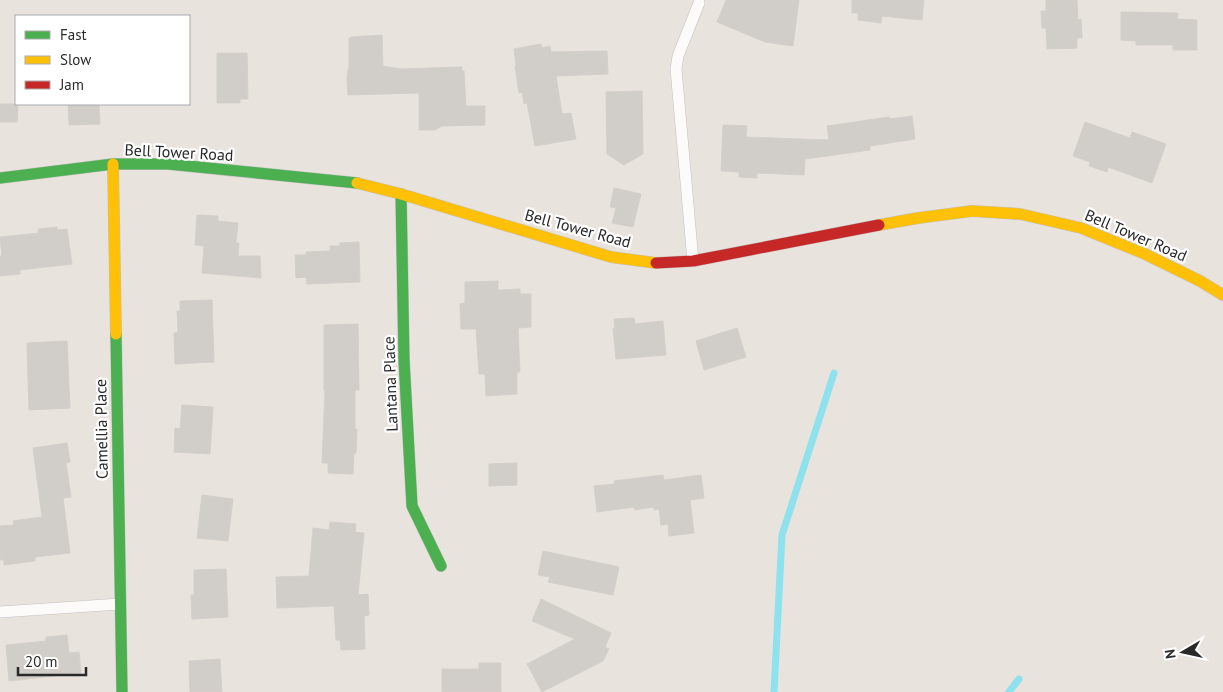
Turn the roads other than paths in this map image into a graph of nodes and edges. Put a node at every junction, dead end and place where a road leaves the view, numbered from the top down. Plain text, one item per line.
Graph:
1 (699, 4) dead end
2 (113, 164) junction
3 (0, 178) edge
4 (402, 194) junction
5 (693, 261) junction
6 (1223, 295) edge
7 (441, 566) dead end
8 (120, 604) junction
9 (0, 612) edge
10 (122, 692) edge

1 - 5 lane
2 - 3 street, Bell Tower Road
2 - 4 street, Bell Tower Road
2 - 8 street, Camellia Place
4 - 5 street, Bell Tower Road
4 - 7 street, Lantana Place
5 - 6 street, Bell Tower Road
8 - 9 lane
8 - 10 street, Camellia Place

